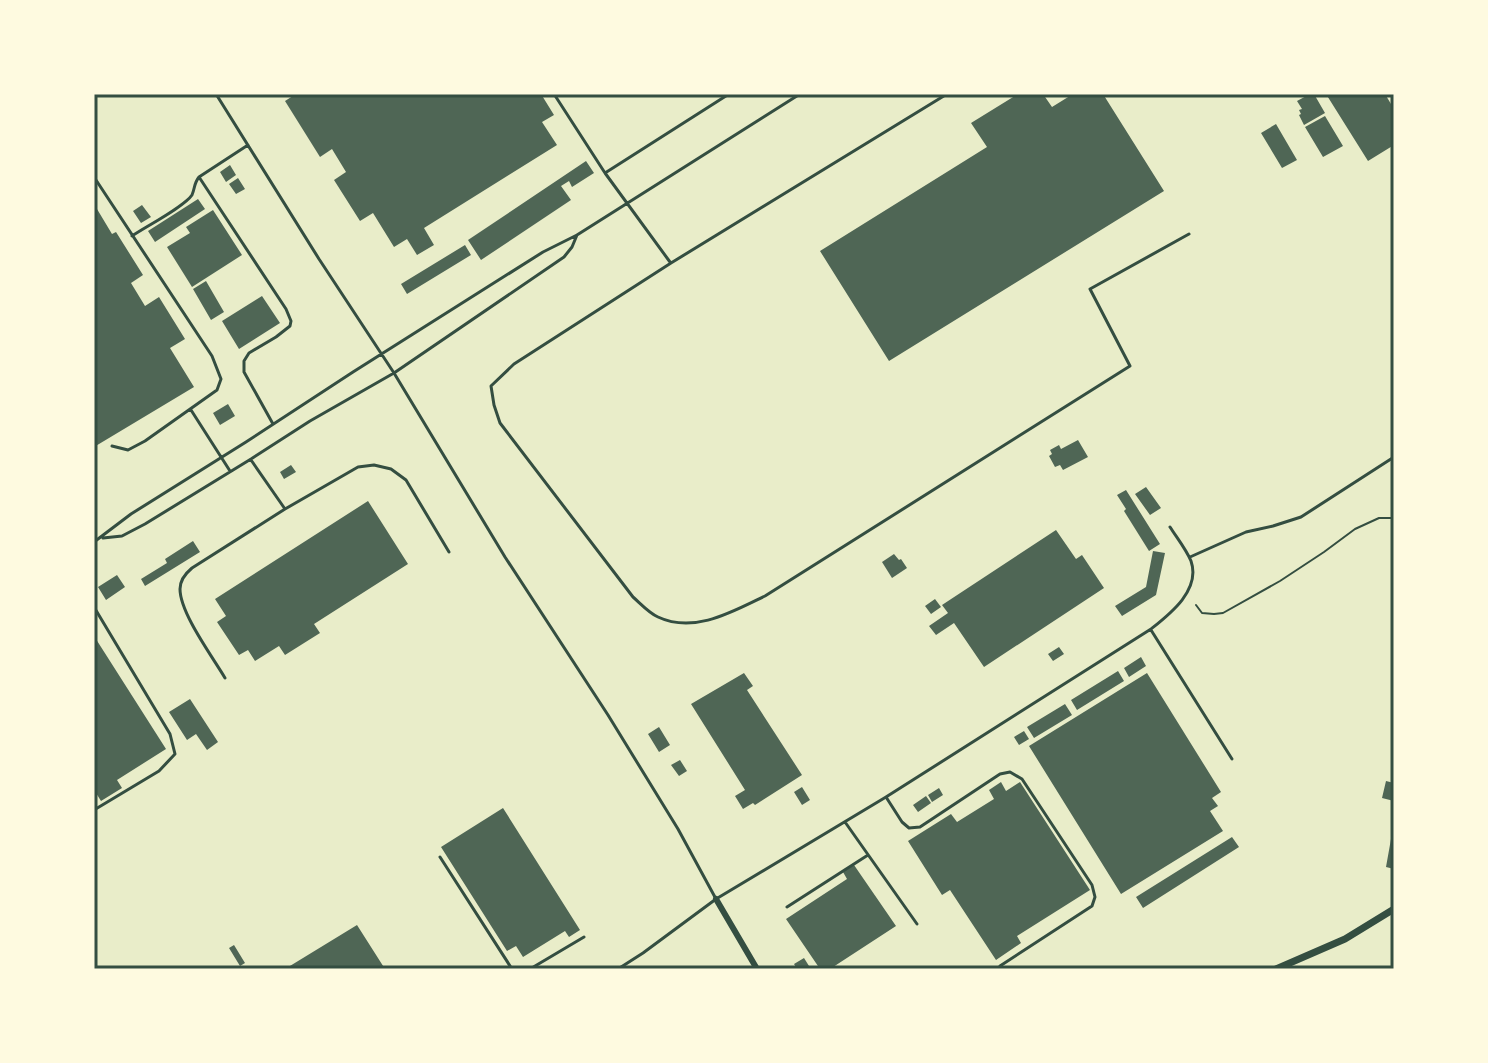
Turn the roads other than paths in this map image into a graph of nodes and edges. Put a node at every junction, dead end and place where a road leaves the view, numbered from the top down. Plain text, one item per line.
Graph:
1 (216, 94) edge
2 (554, 94) edge
3 (729, 94) edge
4 (800, 94) edge
5 (947, 94) edge
6 (248, 145) junction
7 (605, 173) junction
8 (94, 177) edge
9 (199, 177) junction
10 (627, 203) junction
11 (1189, 234) dead end
12 (577, 235) junction
13 (132, 236) junction
14 (671, 263) junction
15 (381, 354) junction
16 (394, 373) junction
17 (191, 409) junction
18 (273, 424) junction
19 (112, 446) dead end
20 (1394, 457) edge
21 (220, 458) junction
22 (251, 459) junction
23 (230, 471) junction
24 (285, 509) junction
25 (1170, 527) dead end
26 (102, 538) junction
27 (94, 542) edge
28 (449, 552) dead end
29 (1190, 557) junction
30 (94, 607) edge
31 (96, 614) edge
32 (1151, 629) junction
33 (225, 678) dead end
34 (1232, 759) dead end
35 (886, 797) junction
36 (94, 810) edge
37 (845, 822) junction
38 (869, 854) junction
39 (440, 857) dead end
40 (716, 899) junction
41 (787, 907) dead end
42 (1394, 909) edge
43 (917, 924) dead end
44 (584, 937) dead end
45 (1000, 966) dead end
46 (512, 969) edge
47 (530, 969) edge
48 (618, 969) edge
49 (757, 969) edge
50 (1276, 969) edge

1 - 6 lane
2 - 7 lane
3 - 7 lane
4 - 10 lane
5 - 14 lane
6 - 9 lane
6 - 15 lane
7 - 10 lane
8 - 13 lane
9 - 13 lane
9 - 18 lane
10 - 12 lane
10 - 14 lane
11 - 14 lane
12 - 15 lane
12 - 16 lane
13 - 17 lane
15 - 16 lane
15 - 18 lane
16 - 22 lane
16 - 40 lane
17 - 19 lane
17 - 21 lane
18 - 21 lane
20 - 29 lane
21 - 23 lane
21 - 26 lane
22 - 23 lane
22 - 24 lane
23 - 26 lane
24 - 28 lane
24 - 33 lane
25 - 29 lane
26 - 27 lane
29 - 32 lane
30 - 31 lane
31 - 36 lane
32 - 34 lane
32 - 35 lane
35 - 37 lane
35 - 45 lane
37 - 38 lane
37 - 40 lane
38 - 41 lane
38 - 43 lane
39 - 46 lane
40 - 48 lane
40 - 49 street
42 - 50 street
44 - 47 lane

